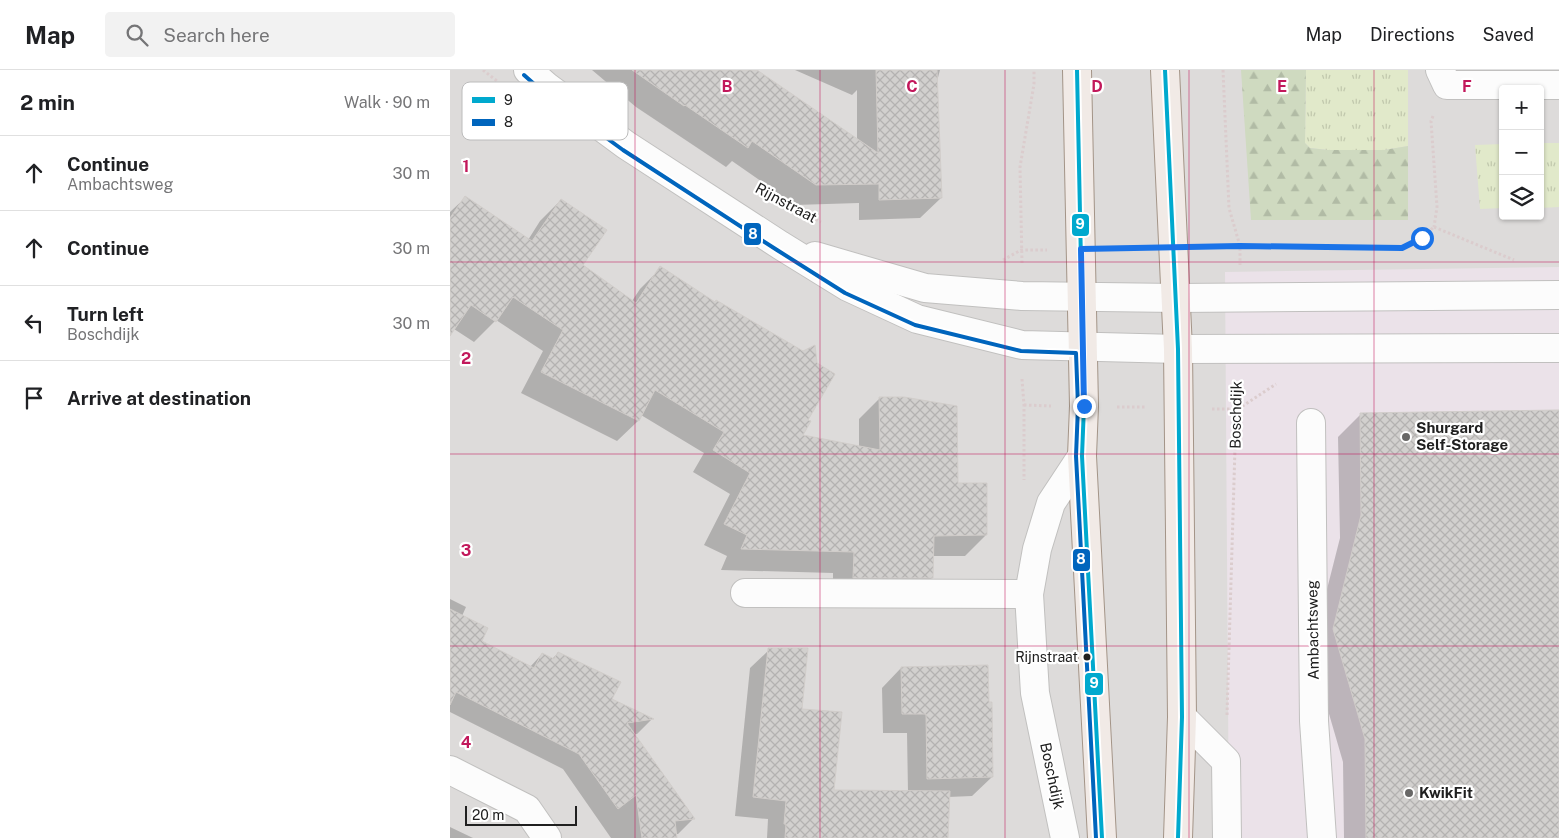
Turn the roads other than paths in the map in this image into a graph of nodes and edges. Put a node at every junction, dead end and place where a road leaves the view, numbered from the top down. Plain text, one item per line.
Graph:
1 (528, 70) edge
2 (1077, 70) edge
3 (1166, 70) edge
4 (1443, 78) edge
5 (542, 82) edge
6 (1559, 85) edge
7 (618, 140) edge
8 (780, 245) junction
9 (1559, 295) edge
10 (1081, 297) junction
11 (1177, 298) junction
12 (1082, 347) junction
13 (1559, 348) edge
14 (1178, 349) junction
15 (1311, 423) dead end
16 (1082, 456) junction
17 (745, 593) dead end
18 (1029, 594) junction
19 (1182, 717) junction
20 (450, 770) edge
21 (547, 838) edge
22 (1065, 838) edge
23 (1102, 838) edge
24 (1178, 838) edge
25 (1227, 838) edge
26 (1322, 838) edge

1 - 5 street
2 - 10 main road
3 - 11 main road
4 - 6 street
7 - 8 street
8 - 10 street
8 - 12 street
9 - 11 street
10 - 11 street
10 - 12 main road
11 - 14 main road
12 - 14 street
12 - 16 main road
13 - 14 street
14 - 19 main road
15 - 26 street, Ambachtsweg
16 - 18 street, Boschdijk
16 - 23 main road
17 - 18 street
18 - 22 street, Boschdijk
19 - 24 main road
19 - 25 street
20 - 21 street

